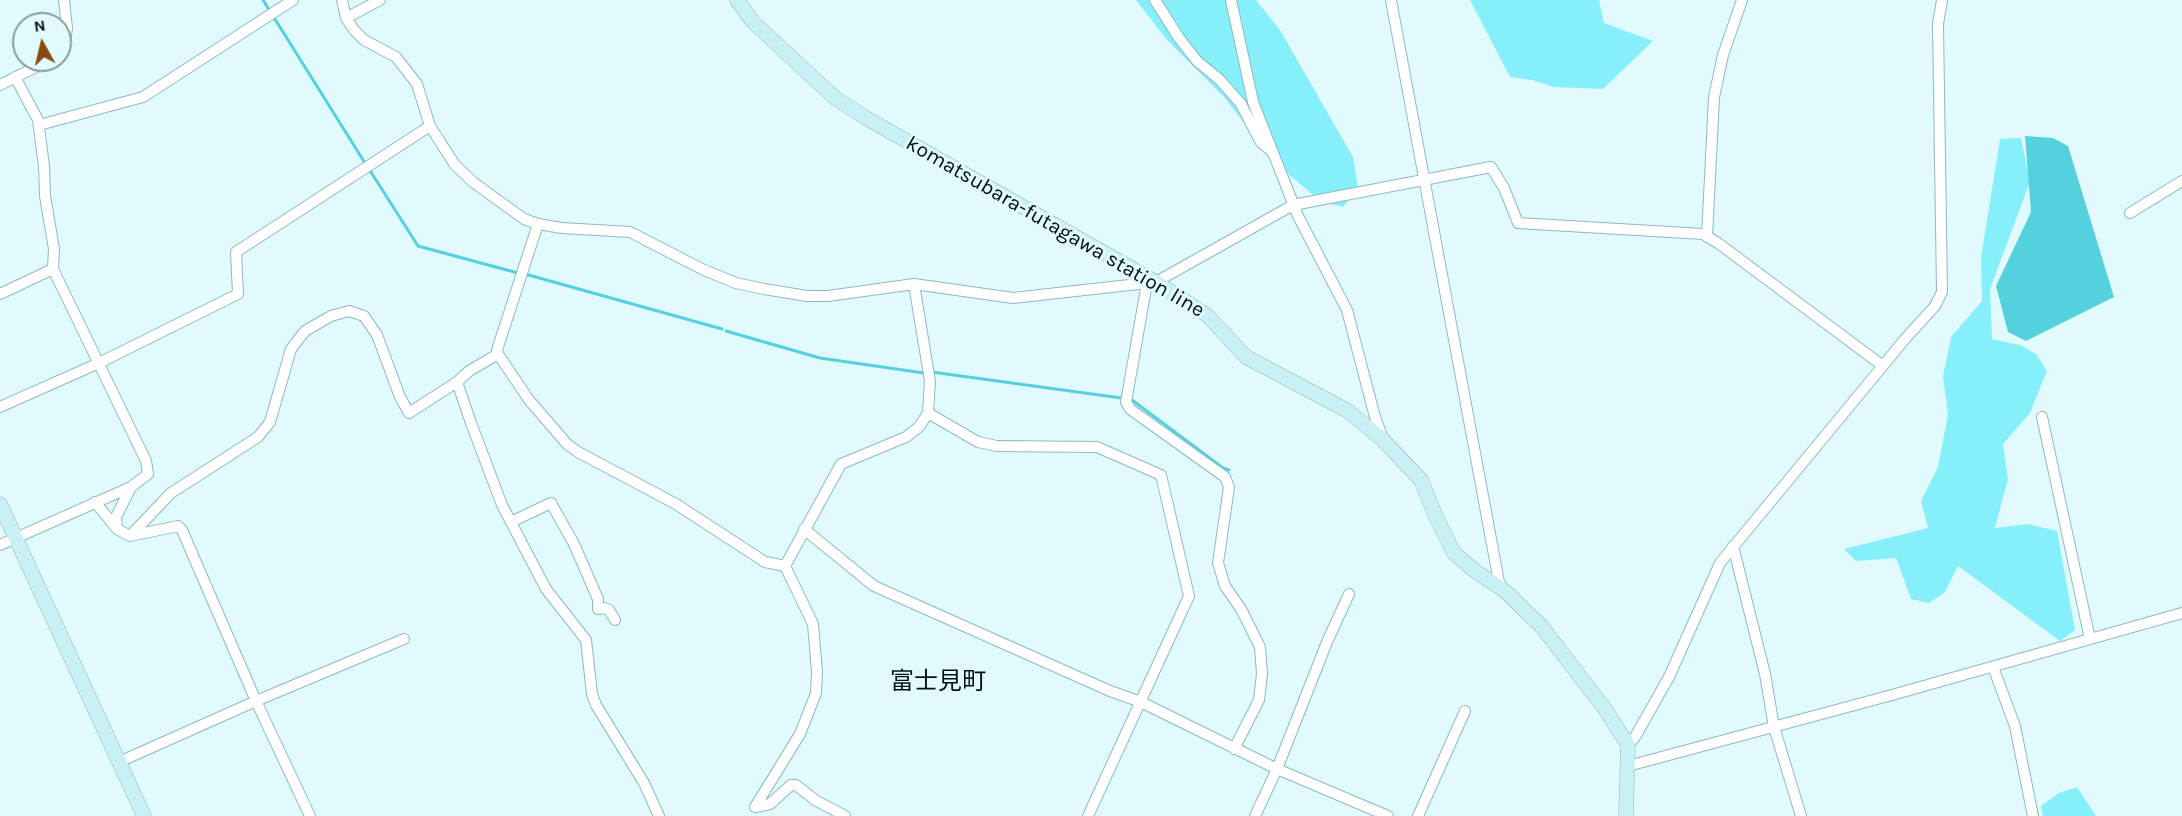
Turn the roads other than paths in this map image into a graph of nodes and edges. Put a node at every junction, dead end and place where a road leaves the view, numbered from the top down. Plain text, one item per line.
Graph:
1 (293, 0) edge
2 (342, 0) edge
3 (380, 0) edge
4 (737, 0) edge
5 (1155, 0) edge
6 (1231, 0) edge
7 (1391, 0) edge
8 (1742, 0) edge
9 (1942, 0) edge
10 (346, 18) junction
11 (25, 72) edge
12 (15, 77) junction
13 (0, 85) edge
14 (39, 124) junction
15 (430, 126) junction
16 (1273, 153) junction
17 (1423, 179) junction
18 (2182, 181) edge
19 (1293, 205) junction
20 (2130, 213) dead end
21 (538, 224) junction
22 (1707, 237) junction
23 (53, 269) junction
24 (1151, 283) junction
25 (914, 284) junction
26 (0, 294) edge
27 (498, 354) junction
28 (99, 363) junction
29 (1883, 366) junction
30 (457, 382) junction
31 (0, 407) edge
32 (928, 413) junction
33 (2042, 417) dead end
34 (1383, 440) junction
35 (131, 487) junction
36 (95, 502) junction
37 (0, 504) edge
38 (511, 522) junction
39 (804, 529) junction
40 (117, 530) junction
41 (130, 536) junction
42 (16, 539) junction
43 (0, 545) edge
44 (1733, 546) junction
45 (785, 566) junction
46 (1504, 591) junction
47 (1349, 594) dead end
48 (2182, 613) edge
49 (615, 620) dead end
50 (404, 639) dead end
51 (2090, 639) junction
52 (1993, 667) junction
53 (256, 700) junction
54 (1141, 702) junction
55 (1465, 711) dead end
56 (1774, 727) junction
57 (1628, 745) junction
58 (1234, 749) junction
59 (119, 762) junction
60 (1628, 766) junction
61 (1277, 769) junction
62 (756, 812) edge
63 (144, 816) edge
64 (310, 816) edge
65 (659, 816) edge
66 (845, 816) edge
67 (1088, 816) edge
68 (1255, 816) edge
69 (1388, 816) edge
70 (1418, 816) edge
71 (1626, 816) edge
72 (1801, 816) edge
73 (2033, 816) edge

1 - 14 street
2 - 10 street
3 - 10 street
4 - 24 main road, komatsubara-futagawa station line
5 - 16 street
6 - 16 street
7 - 17 street
8 - 22 street
9 - 29 street
10 - 15 street
11 - 12 street
12 - 13 street
12 - 14 street
14 - 23 street
15 - 21 street
15 - 28 street
16 - 19 street
17 - 19 street
17 - 22 street
17 - 46 street
18 - 20 street
19 - 24 street
19 - 34 street
21 - 25 street
21 - 27 street
22 - 29 street
23 - 26 street
23 - 28 street
24 - 25 street
24 - 34 main road, komatsubara-futagawa station line
24 - 58 street
25 - 32 street
27 - 30 street
27 - 45 street
28 - 31 street
28 - 35 street
29 - 44 street
30 - 38 street
30 - 41 street
32 - 39 street
32 - 54 street
33 - 51 street
34 - 46 main road, komatsubara-futagawa station line
35 - 36 street
35 - 40 street
36 - 40 street
36 - 42 street
37 - 42 main road
38 - 49 street
38 - 65 street
39 - 45 street
39 - 54 street
40 - 41 street
41 - 53 street
42 - 43 street
42 - 59 main road
44 - 56 street
44 - 57 street
45 - 62 street
46 - 57 main road, komatsubara-futagawa station line
47 - 61 street
48 - 51 street
50 - 53 street
51 - 52 street
52 - 56 street
52 - 73 street
53 - 59 street
53 - 64 street
54 - 58 street
54 - 67 street
55 - 70 street
56 - 60 street
56 - 72 street
57 - 60 main road
58 - 61 street
59 - 63 main road
60 - 71 main road
61 - 68 street
61 - 69 street
62 - 66 street

